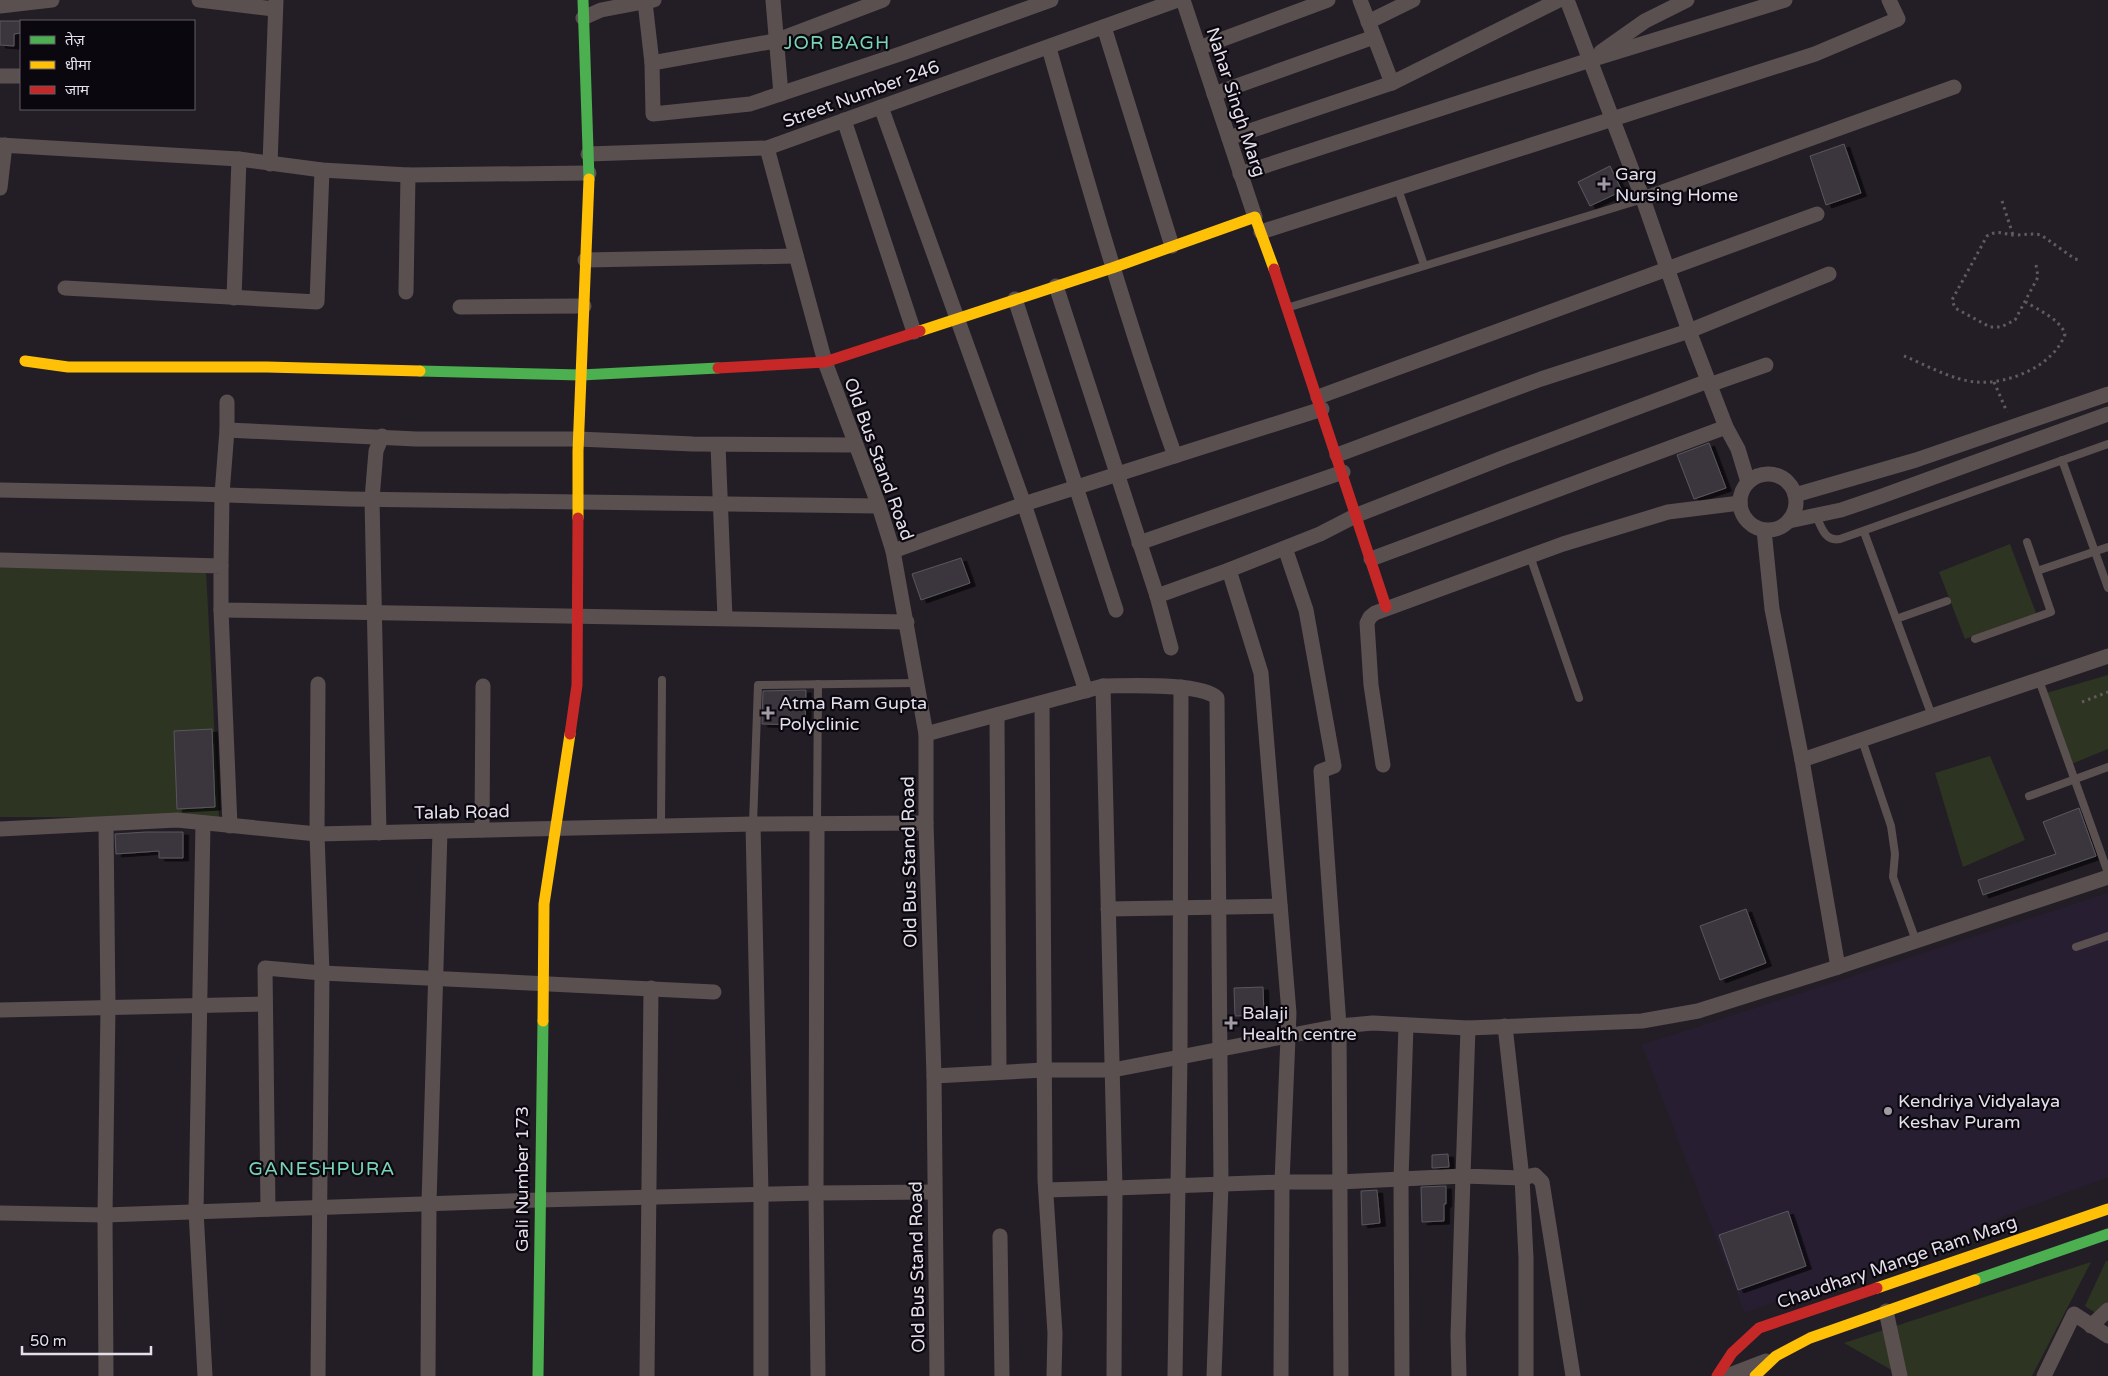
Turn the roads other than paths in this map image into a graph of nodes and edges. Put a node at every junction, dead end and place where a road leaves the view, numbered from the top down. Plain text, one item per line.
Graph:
1 (52, 0) edge
2 (199, 0) edge
3 (583, 0) edge
4 (773, 0) edge
5 (866, 0) edge
6 (883, 0) edge
7 (1051, 0) edge
8 (1178, 0) edge
9 (1182, 0) edge
10 (1328, 0) edge
11 (1360, 0) edge
12 (1412, 0) edge
13 (1559, 0) edge
14 (1567, 0) edge
15 (1687, 0) edge
16 (1785, 0) edge
17 (1889, 0) edge
18 (650, 1) edge
19 (275, 4) edge
20 (0, 6) edge
21 (1015, 6) edge
22 (842, 16) junction
23 (583, 18) junction
24 (1368, 22) junction
25 (1104, 27) junction
26 (1374, 37) junction
27 (775, 41) junction
28 (1049, 48) junction
29 (1199, 48) junction
30 (1590, 60) junction
31 (652, 63) junction
32 (0, 76) edge
33 (20, 76) edge
34 (1392, 82) junction
35 (1954, 87) dead end
36 (781, 94) junction
37 (1214, 94) junction
38 (881, 107) junction
39 (1612, 118) junction
40 (844, 120) junction
41 (1229, 138) junction
42 (2, 145) edge
43 (767, 148) junction
44 (588, 154) junction
45 (239, 159) junction
46 (270, 164) junction
47 (322, 170) junction
48 (589, 173) junction
49 (1240, 174) junction
50 (408, 175) junction
51 (0, 188) edge
52 (1398, 189) junction
53 (1643, 198) junction
54 (1817, 214) dead end
55 (1255, 216) junction
56 (1261, 232) junction
57 (1172, 246) junction
58 (796, 256) junction
59 (585, 260) junction
60 (1424, 266) junction
61 (1112, 268) junction
62 (1667, 269) junction
63 (1829, 274) dead end
64 (1056, 286) junction
65 (65, 288) dead end
66 (406, 292) dead end
67 (234, 298) junction
68 (1015, 298) junction
69 (584, 306) junction
70 (460, 307) dead end
71 (1288, 307) junction
72 (957, 317) junction
73 (1689, 331) junction
74 (914, 332) junction
75 (25, 361) dead end
76 (825, 362) junction
77 (1766, 365) dead end
78 (581, 375) junction
79 (1709, 383) junction
80 (2108, 394) edge
81 (227, 402) dead end
82 (1320, 403) junction
83 (2108, 414) edge
84 (1726, 428) junction
85 (227, 430) junction
86 (382, 436) junction
87 (578, 439) junction
88 (718, 444) junction
89 (2108, 444) edge
90 (856, 445) junction
91 (1337, 455) junction
92 (1175, 456) junction
93 (2062, 460) junction
94 (1343, 472) junction
95 (1117, 474) junction
96 (1748, 482) junction
97 (1076, 487) junction
98 (0, 490) edge
99 (222, 494) junction
100 (1795, 495) junction
101 (372, 499) junction
102 (578, 503) junction
103 (1740, 503) junction
104 (720, 504) junction
105 (1024, 504) junction
106 (879, 506) junction
107 (1357, 515) junction
108 (1816, 515) junction
109 (1789, 521) junction
110 (1764, 530) junction
111 (1864, 532) junction
112 (2027, 542) dead end
113 (1140, 543) junction
114 (2108, 547) edge
115 (1285, 548) junction
116 (893, 551) junction
117 (2094, 552) junction
118 (1530, 556) junction
119 (1371, 559) junction
120 (0, 560) edge
121 (221, 566) junction
122 (1229, 570) junction
123 (2037, 571) junction
124 (2108, 588) edge
125 (1157, 596) junction
126 (1947, 601) dead end
127 (1386, 607) junction
128 (222, 610) junction
129 (1116, 610) dead end
130 (374, 614) junction
131 (578, 617) junction
132 (725, 618) junction
133 (1896, 619) junction
134 (907, 622) junction
135 (1975, 639) dead end
136 (1171, 648) dead end
137 (2108, 656) edge
138 (662, 680) dead end
139 (2039, 680) junction
140 (917, 683) junction
141 (318, 684) dead end
142 (818, 684) junction
143 (483, 686) dead end
144 (1103, 686) junction
145 (1181, 687) junction
146 (1086, 690) junction
147 (1579, 698) dead end
148 (1042, 703) junction
149 (997, 715) junction
150 (1932, 716) junction
151 (926, 734) junction
152 (1862, 740) junction
153 (1802, 760) junction
154 (1383, 765) dead end
155 (2108, 767) edge
156 (2076, 779) junction
157 (2029, 796) dead end
158 (203, 823) junction
159 (926, 823) junction
160 (106, 824) junction
161 (753, 824) junction
162 (817, 825) junction
163 (230, 826) junction
164 (661, 826) junction
165 (555, 828) junction
166 (0, 829) edge
167 (482, 830) junction
168 (440, 831) junction
169 (379, 833) junction
170 (317, 834) junction
171 (2108, 873) edge
172 (2108, 877) edge
173 (1280, 906) junction
174 (1218, 907) junction
175 (1179, 908) junction
176 (1108, 909) junction
177 (2108, 936) edge
178 (1916, 941) junction
179 (2076, 947) dead end
180 (1838, 967) junction
181 (322, 973) junction
182 (436, 978) junction
183 (542, 983) junction
184 (651, 988) junction
185 (714, 992) dead end
186 (264, 1004) junction
187 (108, 1007) junction
188 (200, 1007) junction
189 (0, 1010) edge
190 (1406, 1025) junction
191 (1339, 1026) junction
192 (1505, 1026) junction
193 (1468, 1028) junction
194 (1288, 1035) junction
195 (1220, 1048) junction
196 (1180, 1056) junction
197 (1044, 1070) junction
198 (1113, 1070) junction
199 (999, 1072) junction
200 (934, 1076) junction
201 (1463, 1176) junction
202 (1522, 1178) junction
203 (1401, 1179) junction
204 (1282, 1182) junction
205 (1339, 1182) junction
206 (1177, 1185) junction
207 (1221, 1185) junction
208 (1115, 1188) junction
209 (1046, 1190) junction
210 (816, 1192) junction
211 (934, 1192) junction
212 (762, 1194) junction
213 (650, 1197) junction
214 (540, 1200) junction
215 (429, 1203) junction
216 (320, 1207) junction
217 (2108, 1208) edge
218 (268, 1209) junction
219 (196, 1211) junction
220 (0, 1213) edge
221 (105, 1215) junction
222 (2108, 1234) edge
223 (1000, 1236) dead end
224 (2108, 1310) edge
225 (1886, 1311) junction
226 (2091, 1326) junction
227 (2108, 1336) edge
228 (1770, 1360) junction
229 (106, 1376) edge
230 (204, 1376) edge
231 (318, 1376) edge
232 (428, 1376) edge
233 (538, 1376) edge
234 (647, 1376) edge
235 (761, 1376) edge
236 (818, 1376) edge
237 (937, 1376) edge
238 (1002, 1376) edge
239 (1054, 1376) edge
240 (1114, 1376) edge
241 (1175, 1376) edge
242 (1214, 1376) edge
243 (1281, 1376) edge
244 (1342, 1376) edge
245 (1402, 1376) edge
246 (1460, 1376) edge
247 (1526, 1376) edge
248 (1573, 1376) edge
249 (1718, 1376) edge
250 (1727, 1376) edge
251 (1755, 1376) edge
252 (1900, 1376) edge
253 (2044, 1376) edge

1 - 20 street
2 - 19 street
3 - 23 street, Gali Number 173
4 - 27 street
5 - 22 street
6 - 22 street
7 - 21 street
8 - 25 street, Street Number 246
9 - 29 street, Nahar Singh Marg
10 - 29 street
11 - 24 street
12 - 24 street
13 - 34 street
14 - 30 street
15 - 30 street
16 - 30 street
17 - 39 street
18 - 23 street
18 - 31 street
19 - 46 street
21 - 36 street
22 - 27 street
23 - 44 street, Gali Number 173
24 - 26 street
25 - 28 street, Street Number 246
25 - 57 street
26 - 34 street
26 - 37 street
27 - 31 street
27 - 36 street
28 - 38 street, Street Number 246
28 - 61 street
29 - 37 street, Nahar Singh Marg
30 - 39 street
30 - 49 street
31 - 36 street
32 - 33 street
34 - 41 street
35 - 53 street
37 - 41 street, Nahar Singh Marg
38 - 40 street, Street Number 246
38 - 72 street
39 - 52 street
39 - 53 street
40 - 43 street, Street Number 246
40 - 74 street
41 - 49 street, Nahar Singh Marg
42 - 45 street
42 - 51 street
43 - 44 street
43 - 58 street, Street Number 246
44 - 48 street, Gali Number 173
45 - 46 street
45 - 67 street
46 - 47 street
47 - 50 street
47 - 67 street
48 - 50 street
48 - 59 street, Gali Number 173
49 - 55 street, Nahar Singh Marg
50 - 66 street
52 - 56 street
52 - 60 lane
53 - 60 lane
53 - 62 street
54 - 62 street
55 - 56 street
55 - 57 street
56 - 71 street
57 - 61 street
58 - 59 street
58 - 76 street, Street Number 246
59 - 69 street, Gali Number 173
60 - 71 lane
61 - 64 street
61 - 92 street
62 - 73 street
62 - 82 street
63 - 73 street
64 - 68 street
64 - 95 street
65 - 67 street
68 - 72 street
68 - 97 street
69 - 70 street
69 - 78 street, Gali Number 173
71 - 82 street
72 - 74 street
72 - 105 street
73 - 79 street
73 - 91 street
74 - 76 street
75 - 78 street
76 - 78 street
76 - 90 street, Old Bus Stand Road
77 - 79 street
78 - 87 street, Gali Number 173
79 - 84 street
79 - 107 street
80 - 100 street
81 - 85 street
82 - 91 street
82 - 92 street
83 - 108 street
84 - 96 street
84 - 119 street
85 - 86 street
85 - 99 street
86 - 87 street
86 - 101 street
87 - 88 street
87 - 102 street, Gali Number 173
88 - 90 street
88 - 104 street
89 - 93 lane
90 - 106 street, Old Bus Stand Road
91 - 94 street
92 - 95 street
93 - 111 lane
93 - 117 lane
94 - 107 street
94 - 113 street
95 - 97 street
95 - 113 street
96 - 100 street
96 - 103 street
97 - 105 street
97 - 129 street
98 - 99 street
99 - 101 street
99 - 121 street
100 - 109 street
101 - 102 street
101 - 130 street
102 - 104 street
102 - 131 street, Gali Number 173
103 - 110 street
103 - 118 street
104 - 106 street
104 - 132 street
105 - 116 street
105 - 146 street
106 - 116 street, Old Bus Stand Road
107 - 115 street
107 - 119 street
108 - 109 street
108 - 111 lane
109 - 110 street
110 - 153 street
111 - 133 lane
112 - 123 lane
113 - 125 street
114 - 117 lane
115 - 122 street
115 - 191 street
116 - 134 street, Old Bus Stand Road
117 - 123 lane
117 - 124 lane
118 - 127 street
118 - 147 lane
119 - 127 street
120 - 121 street
121 - 128 street
122 - 125 street
122 - 173 street
123 - 135 lane
125 - 136 street
126 - 133 lane
127 - 154 street
128 - 130 street
128 - 163 street
130 - 131 street
130 - 169 street
131 - 132 street
131 - 165 street, Gali Number 173
132 - 134 street
133 - 150 lane
134 - 140 street, Old Bus Stand Road
137 - 139 street
138 - 164 lane
139 - 150 street
139 - 156 lane
140 - 142 lane
140 - 151 street, Old Bus Stand Road
141 - 170 street
142 - 161 lane
142 - 162 lane
143 - 167 street
144 - 145 street
144 - 146 street
144 - 176 street
145 - 174 street
145 - 175 street
146 - 148 street
148 - 149 street
148 - 197 street
149 - 151 street
149 - 199 street
150 - 152 street
151 - 159 street, Old Bus Stand Road
152 - 153 street
152 - 178 lane
153 - 180 street
155 - 156 lane
156 - 157 lane
156 - 171 lane
158 - 160 street, Talab Road
158 - 163 street, Talab Road
158 - 188 street
159 - 162 street, Talab Road
159 - 200 street, Old Bus Stand Road
160 - 166 street, Talab Road
160 - 187 street
161 - 162 street, Talab Road
161 - 164 street, Talab Road
161 - 212 street
162 - 210 street
163 - 170 street, Talab Road
164 - 165 street, Talab Road
165 - 167 street, Talab Road
165 - 183 street, Gali Number 173
167 - 168 street, Talab Road
168 - 169 street, Talab Road
168 - 182 street
169 - 170 street, Talab Road
170 - 181 street
172 - 178 street
173 - 174 street
173 - 194 street
174 - 175 street
174 - 195 street
175 - 176 street
175 - 196 street
176 - 198 street
177 - 179 lane
178 - 180 street
180 - 192 street
181 - 182 street
181 - 186 street
181 - 216 street
182 - 183 street
182 - 215 street
183 - 184 street
183 - 214 street, Gali Number 173
184 - 185 street
184 - 213 street
186 - 188 street
186 - 218 street
187 - 188 street
187 - 189 street
187 - 221 street
188 - 219 street
190 - 191 street
190 - 193 street
190 - 203 street
191 - 194 street
191 - 205 street
192 - 193 street
192 - 202 street
193 - 201 street
194 - 195 street
194 - 204 street
195 - 196 street
195 - 207 street
196 - 198 street
196 - 206 street
197 - 198 street
197 - 199 street
197 - 209 street
198 - 208 street
199 - 200 street
200 - 211 street, Old Bus Stand Road
201 - 202 street
201 - 203 street
201 - 246 street
202 - 247 street
202 - 248 street
203 - 205 street
203 - 245 street
204 - 205 street
204 - 207 street
204 - 243 street
205 - 244 street
206 - 207 street
206 - 208 street
206 - 241 street
207 - 242 street
208 - 209 street
208 - 240 street
209 - 239 street
210 - 211 street
210 - 212 street
210 - 236 street
211 - 237 street, Old Bus Stand Road
212 - 213 street
212 - 235 street
213 - 214 street
213 - 234 street
214 - 215 street
214 - 233 street, Gali Number 173
215 - 216 street
215 - 232 street
216 - 218 street
216 - 231 street
217 - 249 street, Chaudhary Mange Ram Marg
218 - 219 street
219 - 221 street
219 - 230 street
220 - 221 street
221 - 229 street
222 - 225 street
223 - 238 street
224 - 226 street
225 - 228 street
225 - 252 street
226 - 227 street
226 - 253 street
228 - 250 street
228 - 251 street

